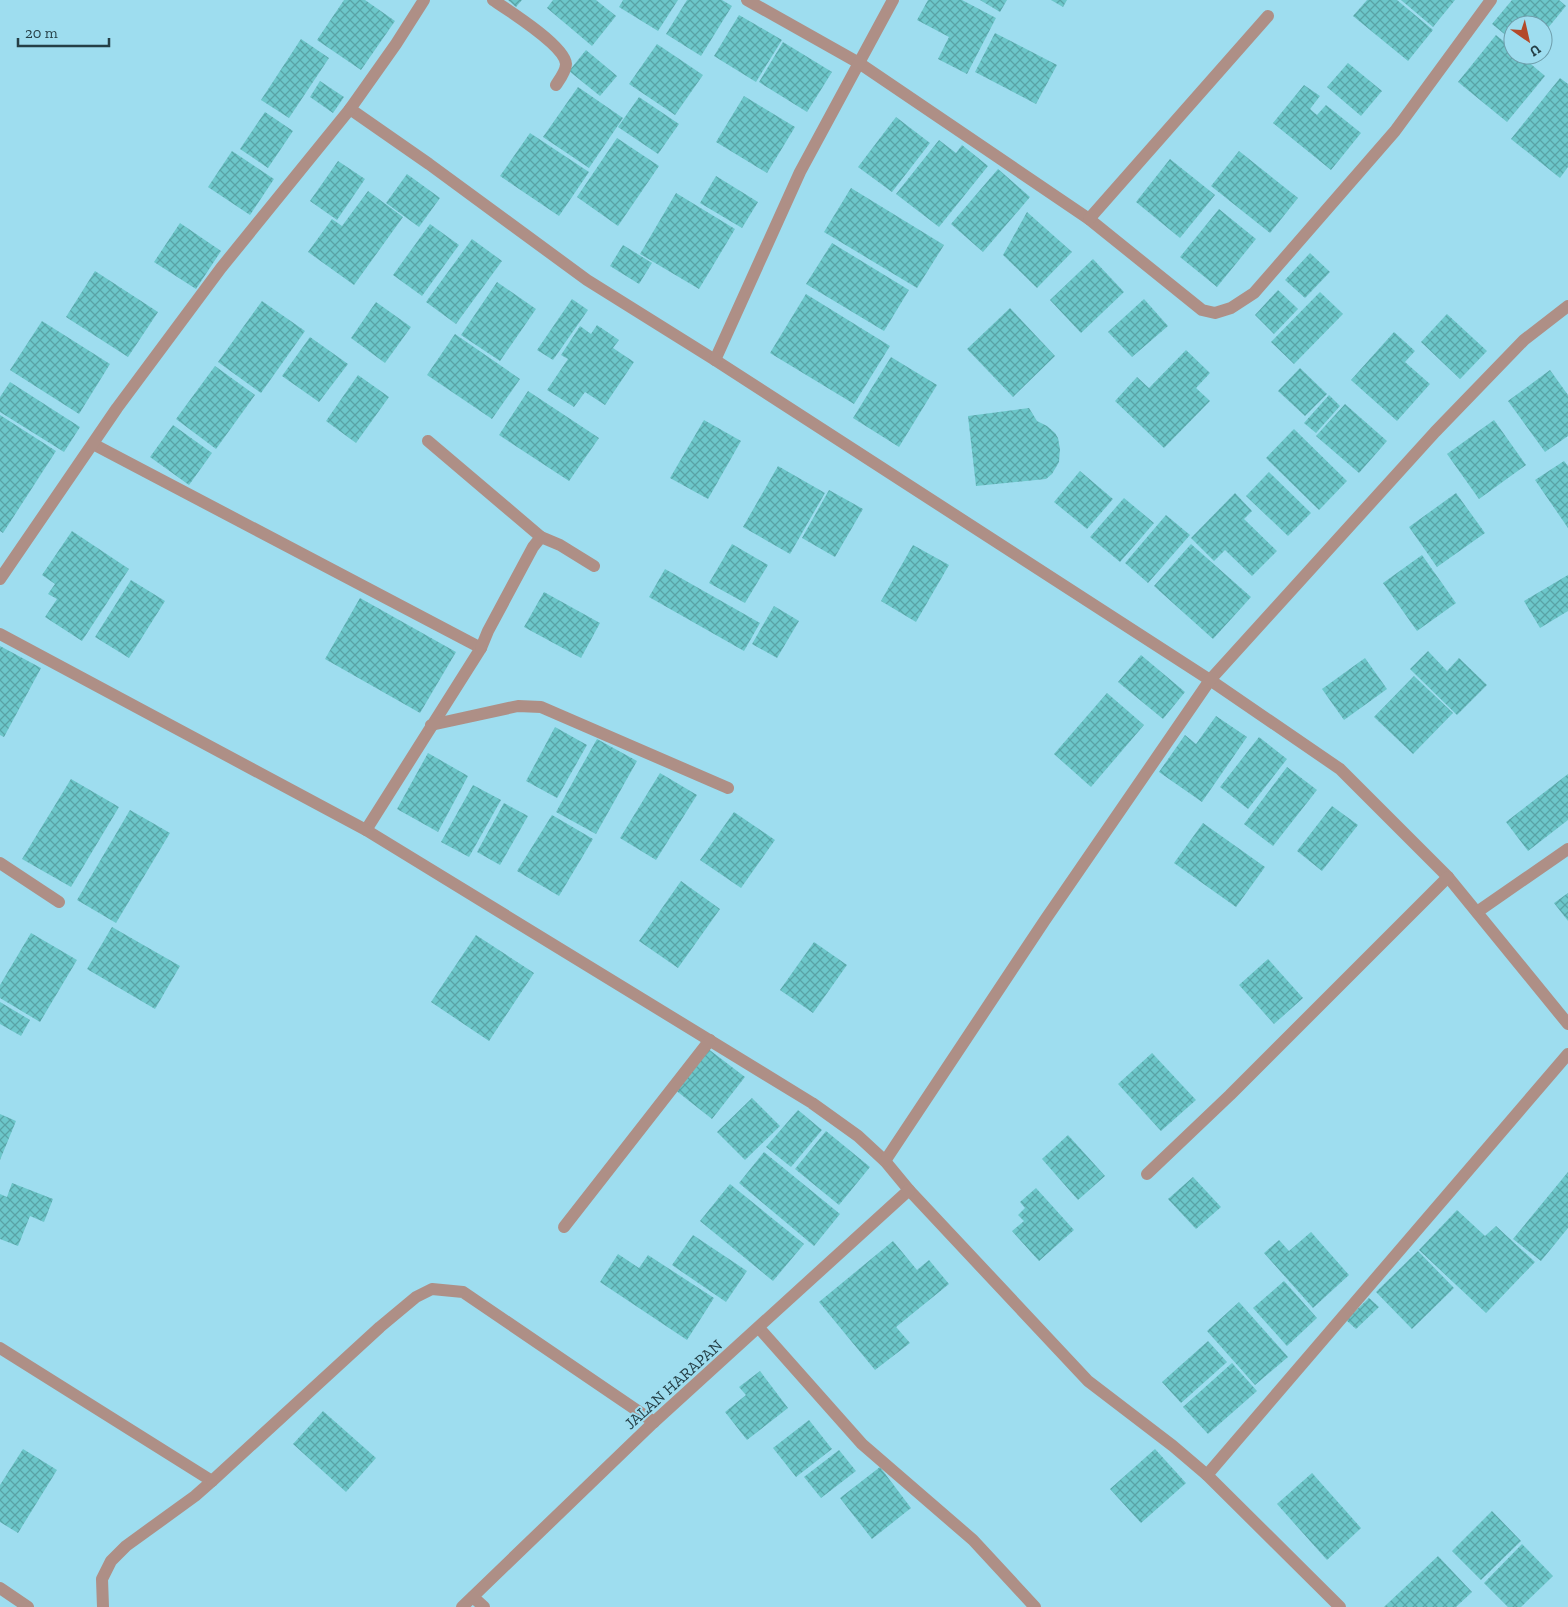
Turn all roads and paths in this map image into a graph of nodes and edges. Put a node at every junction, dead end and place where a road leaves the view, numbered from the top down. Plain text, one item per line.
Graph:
1 (424, 0) edge
2 (494, 0) edge
3 (746, 0) edge
4 (893, 0) edge
5 (1491, 0) edge
6 (1268, 16) dead end
7 (859, 63) junction
8 (556, 85) dead end
9 (350, 109) junction
10 (1089, 219) junction
11 (1568, 306) edge
12 (715, 360) junction
13 (428, 441) dead end
14 (93, 444) junction
15 (541, 536) junction
16 (594, 566) dead end
17 (0, 579) edge
18 (0, 634) edge
19 (481, 648) junction
20 (1210, 680) junction
21 (431, 725) junction
22 (728, 788) dead end
23 (366, 830) junction
24 (1568, 849) edge
25 (0, 864) edge
26 (1448, 877) junction
27 (59, 902) dead end
28 (1477, 912) junction
29 (1568, 1024) edge
30 (710, 1040) junction
31 (1568, 1054) edge
32 (885, 1161) junction
33 (1147, 1174) dead end
34 (909, 1190) junction
35 (564, 1227) dead end
36 (758, 1328) junction
37 (0, 1348) edge
38 (654, 1422) junction
39 (1207, 1475) junction
40 (212, 1480) junction
41 (0, 1588) edge
42 (473, 1597) junction
43 (28, 1607) edge
44 (103, 1607) edge
45 (462, 1607) edge
46 (484, 1607) edge
47 (1035, 1607) edge
48 (1340, 1607) edge

1 - 9 street
2 - 8 street
3 - 7 street
4 - 7 street
5 - 10 street
6 - 10 street
7 - 10 street
7 - 12 street
9 - 12 street
9 - 14 street
11 - 20 street
12 - 20 street
13 - 15 street
14 - 17 street
14 - 19 street
15 - 16 street
15 - 19 street
18 - 23 street
19 - 21 street
20 - 26 street
20 - 32 street
21 - 22 street
21 - 23 street
23 - 30 street
24 - 28 street
25 - 27 street
26 - 28 street
26 - 33 street
28 - 29 street
30 - 32 street
30 - 35 street
31 - 39 street
32 - 34 street
34 - 36 street, JALAN HARAPAN
34 - 39 street
36 - 38 street, JALAN HARAPAN
36 - 47 street
37 - 40 street
38 - 40 street
38 - 42 street, JALAN HARAPAN
39 - 48 street
40 - 44 street
41 - 43 street
42 - 45 street, JALAN HARAPAN
42 - 46 street

